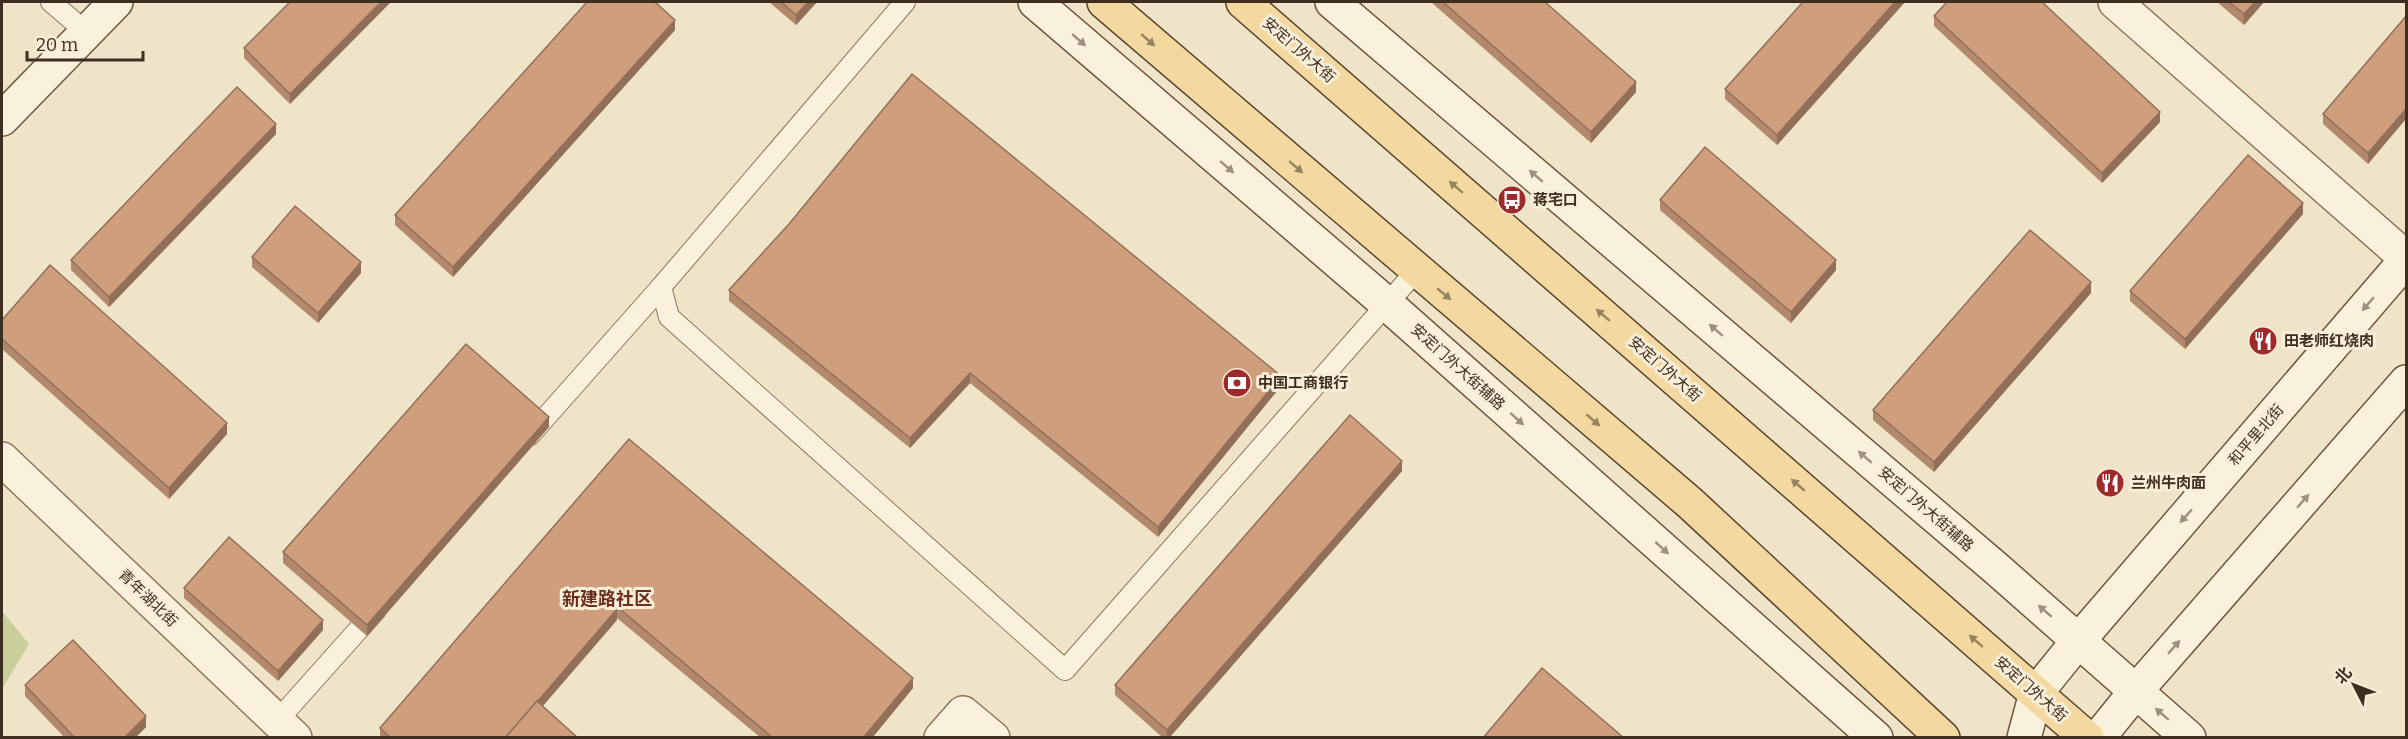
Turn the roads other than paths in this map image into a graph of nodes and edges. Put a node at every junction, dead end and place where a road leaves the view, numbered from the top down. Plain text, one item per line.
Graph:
1 (51, 2) edge
2 (116, 2) edge
3 (904, 2) edge
4 (1035, 2) edge
5 (1104, 2) edge
6 (1243, 2) edge
7 (1332, 2) edge
8 (2115, 2) edge
9 (86, 32) junction
10 (2, 119) edge
11 (2406, 259) edge
12 (1416, 271) junction
13 (661, 287) junction
14 (1387, 304) junction
15 (2406, 382) edge
16 (520, 446) edge
17 (2, 459) edge
18 (387, 597) edge
19 (2079, 640) junction
20 (2136, 691) junction
21 (2036, 693) junction
22 (286, 729) edge
23 (941, 738) edge
24 (993, 738) edge
25 (1876, 738) edge
26 (1943, 738) edge
27 (2024, 738) edge
28 (2087, 738) edge
29 (2098, 738) edge
30 (2189, 738) edge

1 - 9 lane
2 - 9 street
3 - 13 lane
4 -> 14 street, 安定门外大街辅路
5 -> 12 main road
21 -> 6 main road, 安定门外大街
19 -> 7 street, 安定门外大街辅路
8 - 11 street
9 - 10 street
11 -> 19 street, 和平里北街
12 - 14 lane
12 -> 26 main road
13 - 14 lane
13 - 16 lane
14 -> 25 street, 安定门外大街辅路
20 -> 15 street
17 - 22 street, 青年湖北街
18 - 22 lane
19 - 20 street, 安定门外大街辅路
19 - 21 street, 和平里北街
20 - 29 street
30 -> 20 street, 安定门外大街辅路
21 - 27 street
21 - 28 main road, 安定门外大街
23 - 24 street

